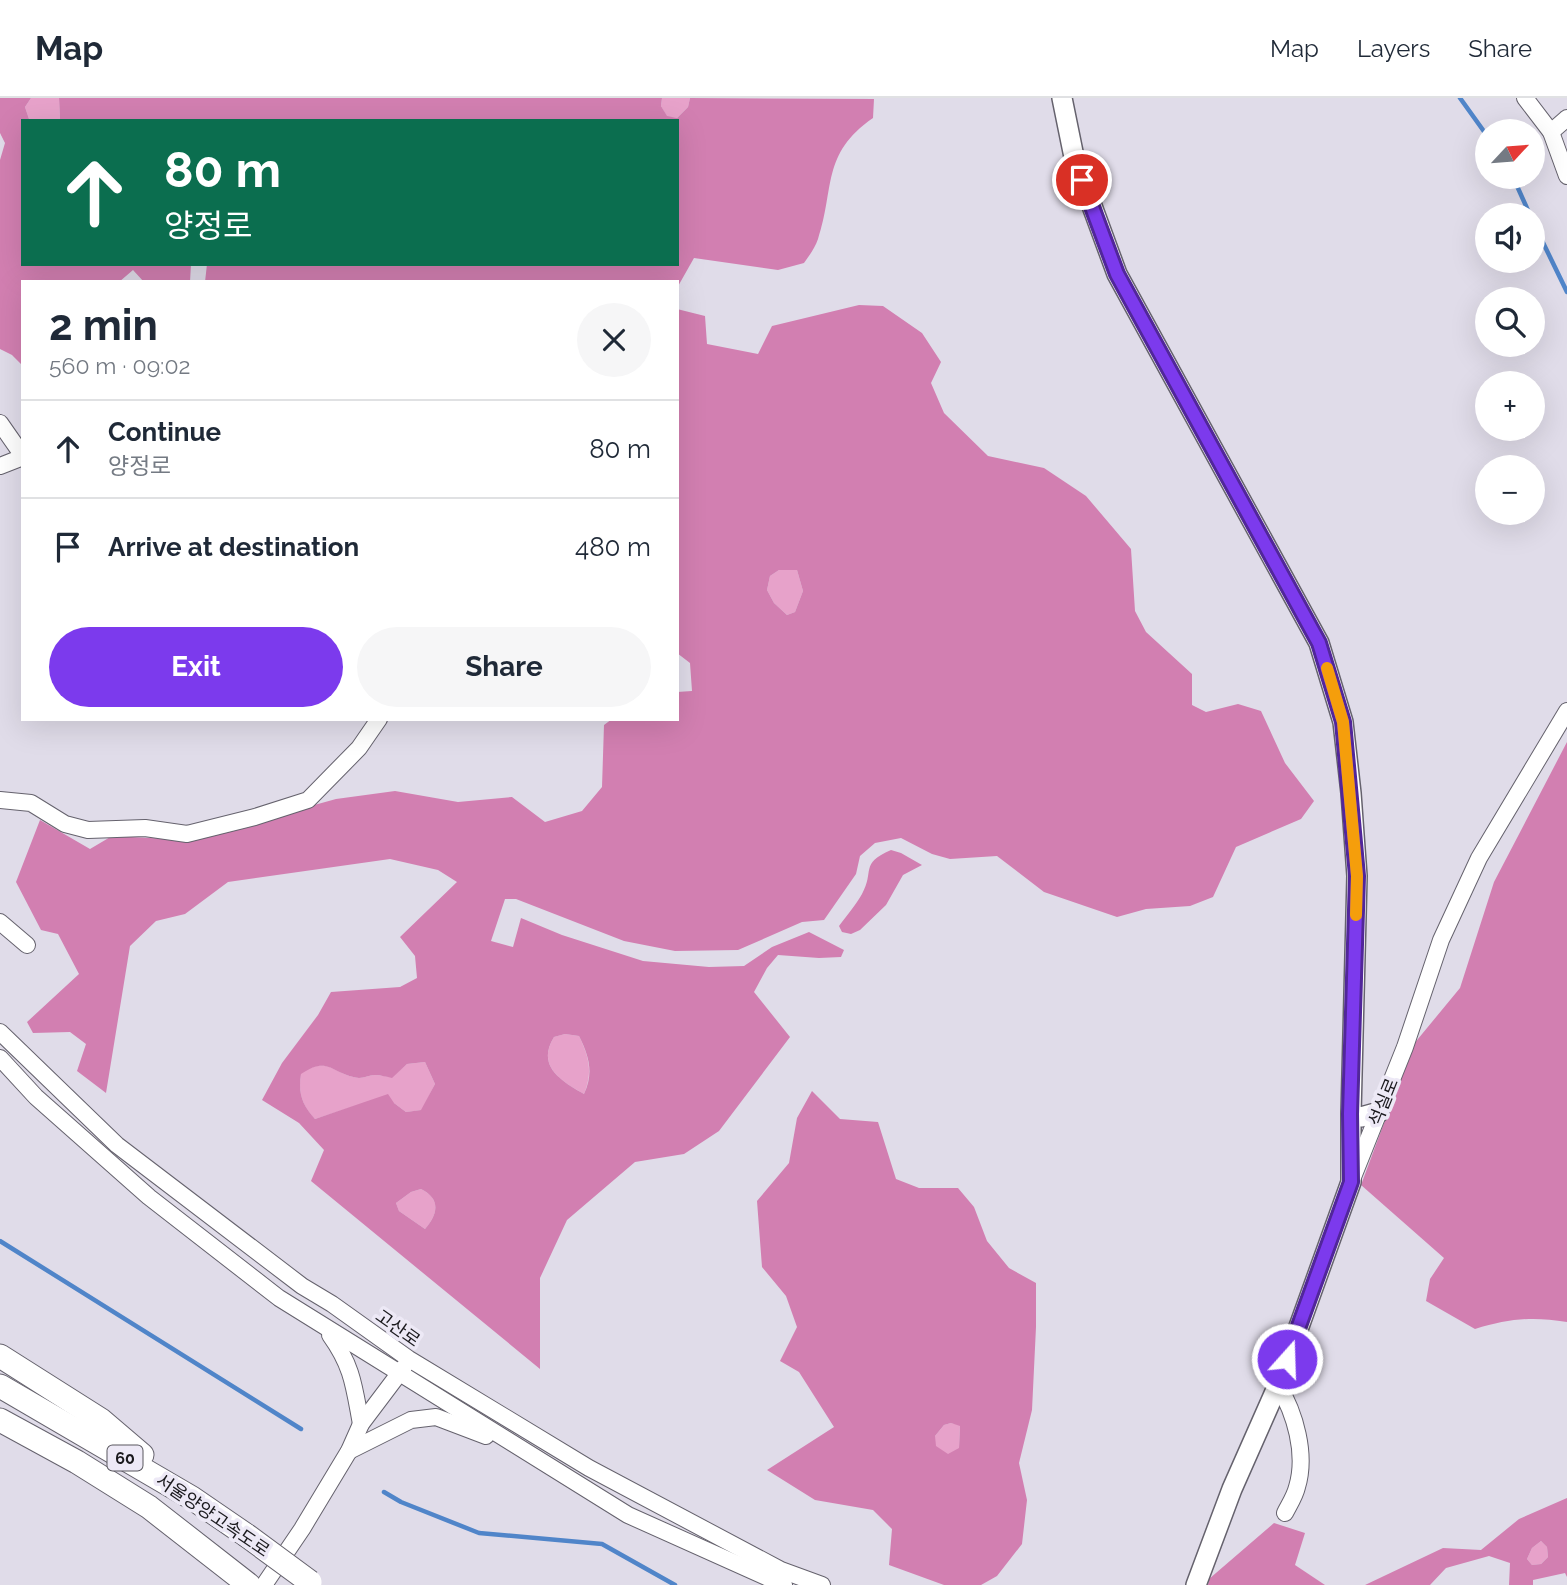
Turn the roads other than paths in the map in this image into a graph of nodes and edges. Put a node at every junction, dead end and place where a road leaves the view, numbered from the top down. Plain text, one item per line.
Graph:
1 (1062, 98) edge
2 (1525, 98) edge
3 (1567, 118) edge
4 (1551, 132) junction
5 (1567, 176) edge
6 (0, 423) edge
7 (21, 453) edge
8 (21, 457) edge
9 (0, 466) edge
10 (1567, 710) edge
11 (378, 721) edge
12 (0, 800) edge
13 (0, 922) edge
14 (27, 945) dead end
15 (0, 1032) edge
16 (0, 1058) edge
17 (1379, 1112) junction
18 (1350, 1114) junction
19 (1351, 1182) junction
20 (323, 1326) junction
21 (0, 1356) edge
22 (409, 1359) junction
23 (398, 1374) junction
24 (1278, 1385) junction
25 (0, 1386) edge
26 (5, 1423) edge
27 (361, 1424) junction
28 (518, 1448) junction
29 (349, 1451) junction
30 (192, 1498) junction
31 (1284, 1513) dead end
32 (312, 1583) edge
33 (249, 1585) edge
34 (264, 1585) edge
35 (784, 1585) edge
36 (822, 1585) edge
37 (1196, 1585) edge

1 - 18 main road
2 - 4 street
3 - 4 street
4 - 5 street
6 - 7 street
8 - 9 street
10 - 17 street, 석실로
11 - 12 street
13 - 14 street
15 - 22 street, 고산로
16 - 20 street
17 - 18 main road
17 - 19 street, 석실로
18 - 19 main road
19 - 24 main road, 석실로
20 - 23 street
20 - 27 street
21 - 30 highway
22 - 23 street
22 - 36 street, 고산로
23 - 27 street
23 - 28 street
24 - 31 street
24 - 37 main road, 석실로
25 - 30 highway, 서울양양고속도로 / 60
26 - 33 highway, 서울양양고속도로 / 60
27 - 29 street
28 - 29 street
28 - 35 street
29 - 34 street
30 - 32 highway, 서울양양고속도로 / 60, bridge

